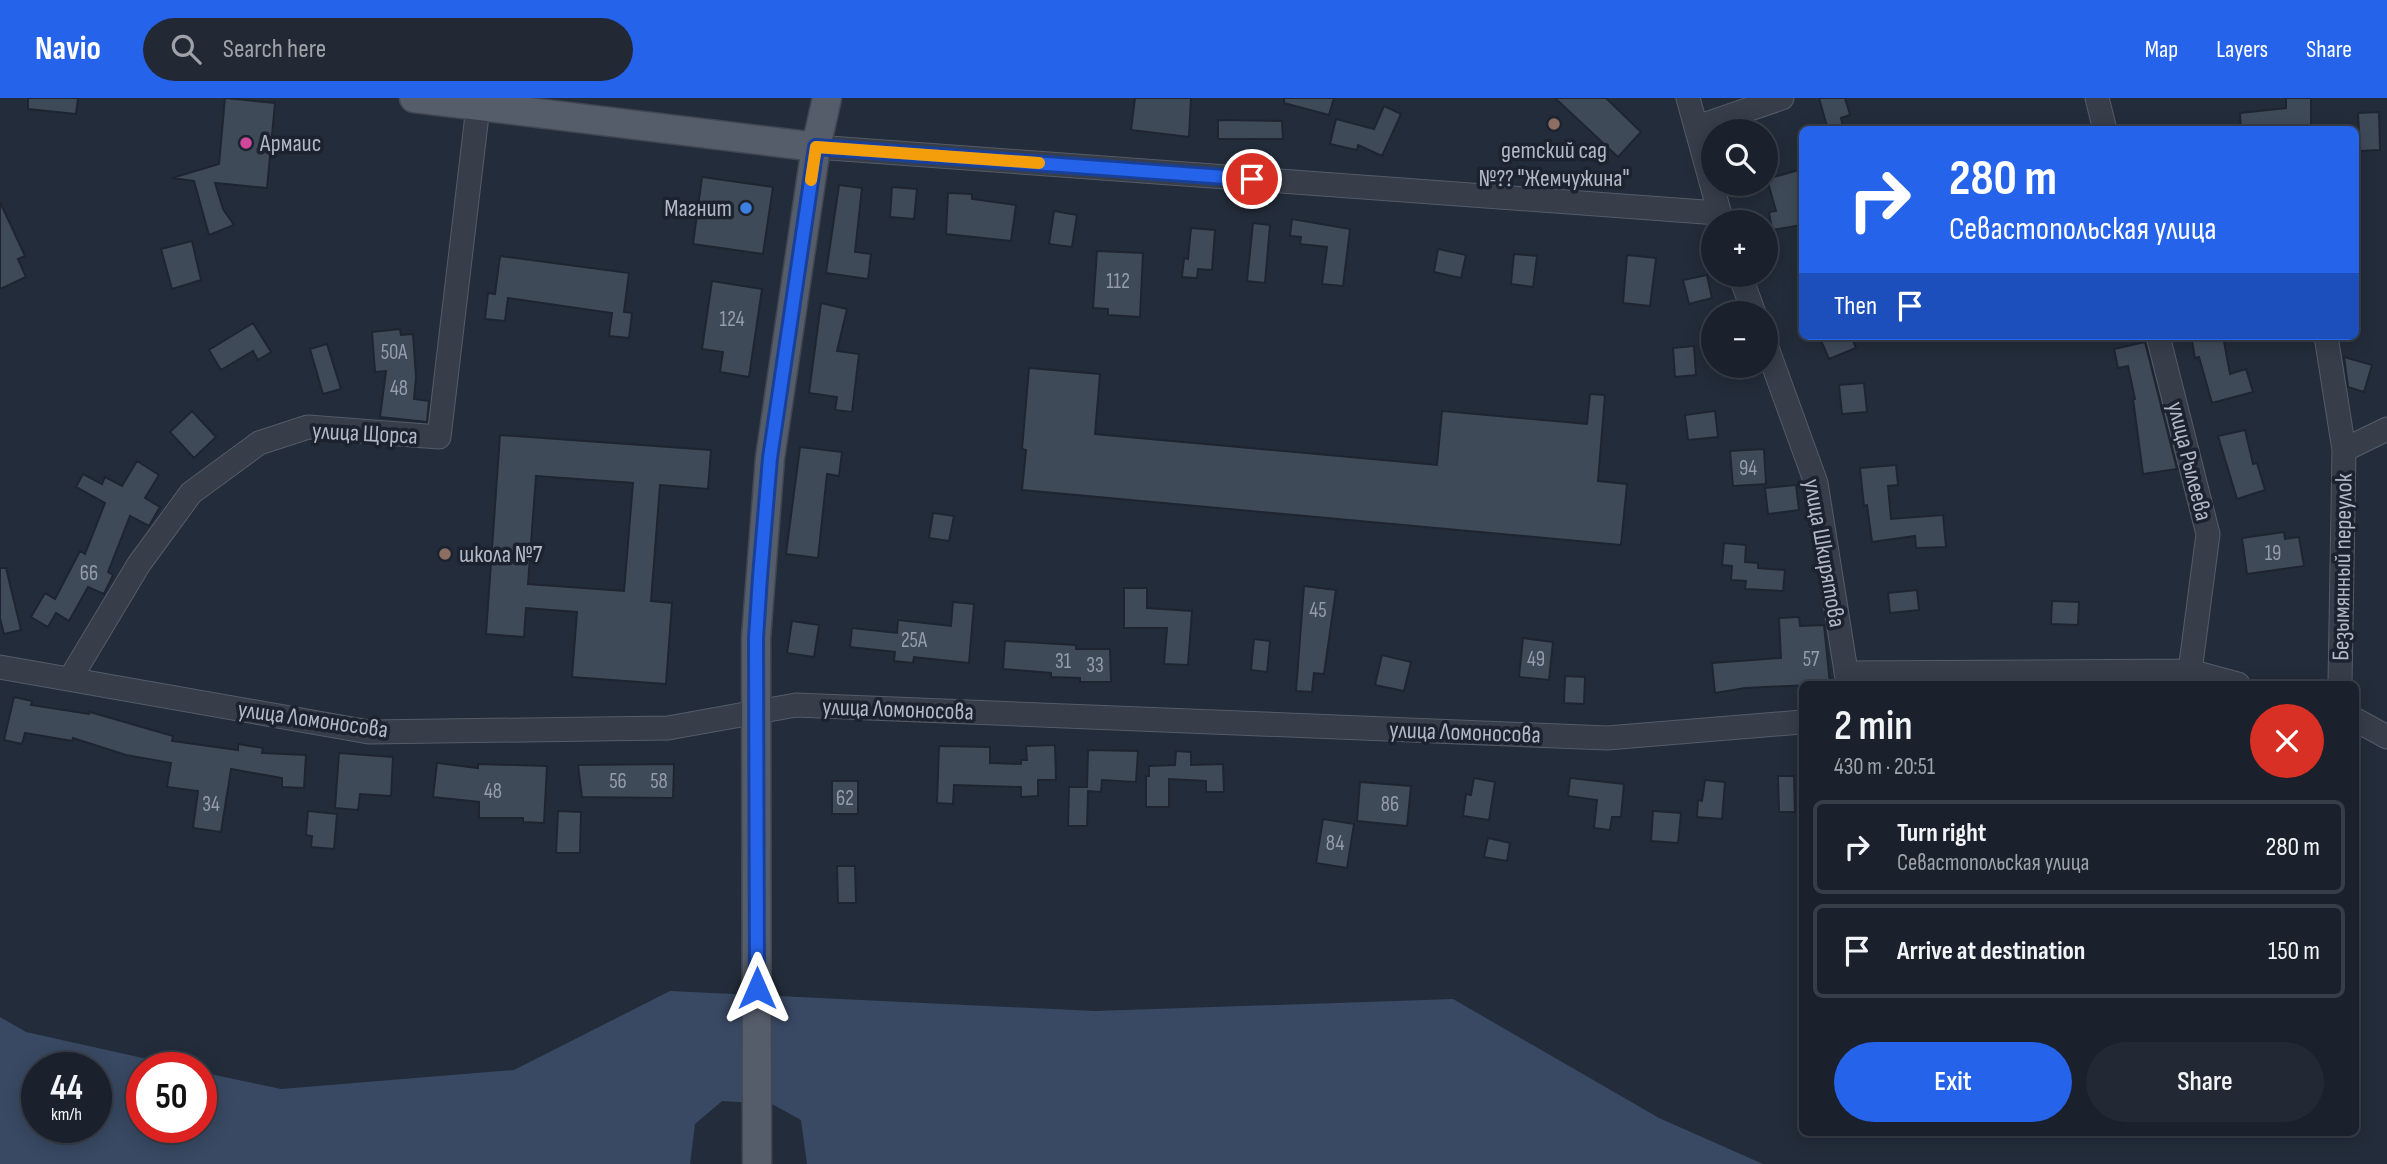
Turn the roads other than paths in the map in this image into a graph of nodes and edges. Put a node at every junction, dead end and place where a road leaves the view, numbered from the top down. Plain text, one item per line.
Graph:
1 (414, 98) edge
2 (827, 98) edge
3 (1688, 98) edge
4 (1782, 98) edge
5 (2097, 98) edge
6 (479, 102) edge
7 (2104, 126) edge
8 (1697, 127) junction
9 (816, 147) junction
10 (1718, 210) edge
11 (1701, 217) edge
12 (2159, 340) edge
13 (2327, 340) edge
14 (1778, 378) edge
15 (2387, 429) edge
16 (2344, 450) junction
17 (0, 667) edge
18 (2190, 671) junction
19 (70, 679) junction
20 (1847, 679) edge
21 (2227, 681) edge
22 (2340, 681) edge
23 (757, 712) junction
24 (2359, 721) edge
25 (1799, 722) edge
26 (2384, 733) edge
27 (757, 1151) edge

1 - 6 main road
2 - 9 main road
3 - 8 street
4 - 8 street
5 - 7 street
6 - 9 main road
6 - 19 street, улица Щорса
8 - 10 street
9 - 11 street
9 - 23 main road
12 - 18 street, улица Рылеева
13 - 16 street, Безымянный переулок
14 - 20 street, улица Шкирятова
15 - 16 street, Безымянный переулок
16 - 22 street, Безымянный переулок
17 - 19 street, улица Ломоносова
18 - 20 street
18 - 21 street
19 - 23 street, улица Ломоносова
23 - 25 street, улица Ломоносова
23 - 27 main road
24 - 26 street

